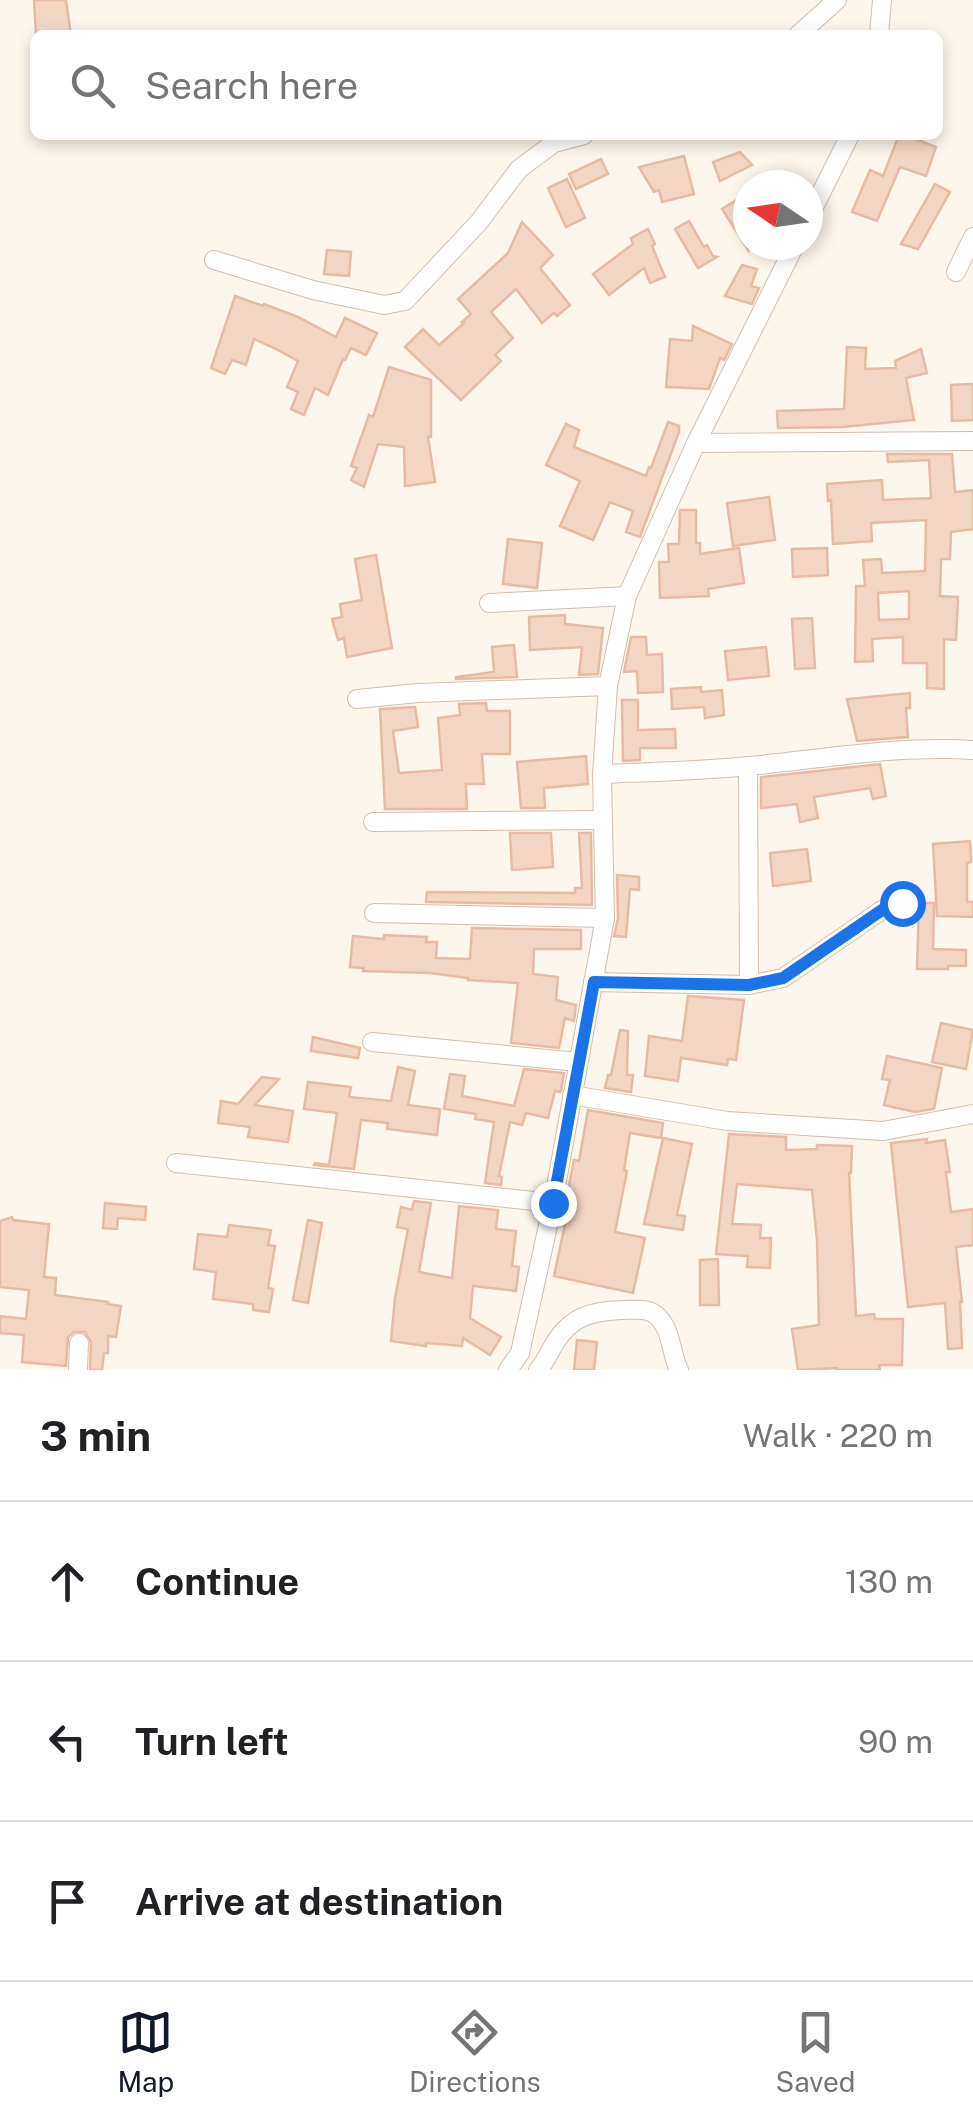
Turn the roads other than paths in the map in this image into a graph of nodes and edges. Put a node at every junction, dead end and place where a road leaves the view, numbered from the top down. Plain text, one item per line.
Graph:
1 (837, 0) edge
2 (882, 0) edge
3 (804, 30) edge
4 (879, 30) edge
5 (565, 140) edge
6 (848, 140) edge
7 (823, 189) edge
8 (973, 237) edge
9 (214, 260) dead end
10 (788, 260) edge
11 (956, 272) dead end
12 (973, 441) edge
13 (696, 443) junction
14 (628, 596) junction
15 (489, 603) dead end
16 (608, 686) junction
17 (357, 700) dead end
18 (973, 750) edge
19 (748, 766) junction
20 (602, 774) junction
21 (603, 820) junction
22 (373, 822) dead end
23 (902, 903) dead end
24 (374, 913) dead end
25 (605, 918) junction
26 (594, 982) junction
27 (749, 985) junction
28 (372, 1042) dead end
29 (578, 1062) junction
30 (572, 1096) junction
31 (973, 1114) edge
32 (176, 1163) dead end
33 (553, 1203) junction
34 (79, 1343) dead end
35 (78, 1370) edge
36 (508, 1370) edge
37 (538, 1370) edge
38 (680, 1370) edge

1 - 3 street
2 - 4 street
5 - 9 street
6 - 7 street
8 - 11 street
10 - 13 street
12 - 13 street
13 - 14 street
14 - 15 street
14 - 16 street
16 - 17 street
16 - 20 street
18 - 19 street
19 - 20 street
19 - 27 street
20 - 21 street
21 - 22 street
21 - 25 street
23 - 27 street
24 - 25 street
25 - 26 street
26 - 27 street
26 - 29 street
28 - 29 street
29 - 30 street
30 - 31 street
30 - 33 street
32 - 33 street
33 - 36 street
34 - 35 street
37 - 38 street

